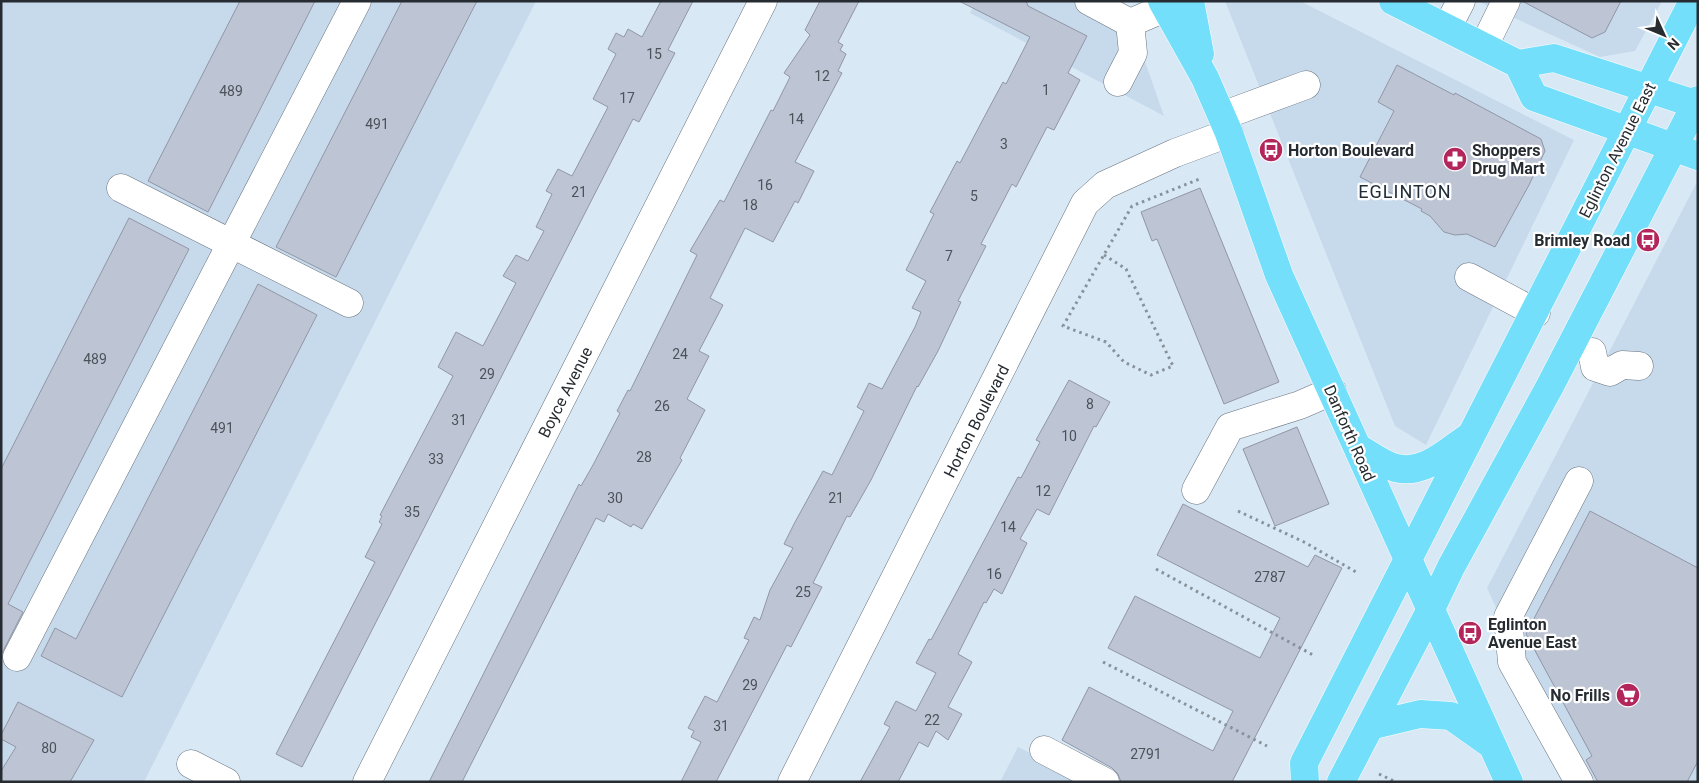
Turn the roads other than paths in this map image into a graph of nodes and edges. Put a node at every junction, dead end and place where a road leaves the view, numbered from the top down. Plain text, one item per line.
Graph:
1 (356, 1) edge
2 (763, 1) edge
3 (1089, 1) edge
4 (1461, 1) edge
5 (1506, 1) edge
6 (1693, 1) edge
7 (1397, 2) edge
8 (1172, 3) edge
9 (1130, 24) junction
10 (1447, 28) junction
11 (1484, 46) junction
12 (1518, 64) junction
13 (1118, 82) dead end
14 (1306, 85) dead end
15 (1648, 89) junction
16 (1697, 103) edge
17 (1225, 125) junction
18 (1626, 131) junction
19 (1672, 147) junction
20 (1698, 156) edge
21 (121, 188) dead end
22 (231, 244) junction
23 (1469, 277) dead end
24 (349, 303) dead end
25 (1536, 313) junction
26 (1582, 347) junction
27 (1630, 365) dead end
28 (1332, 391) junction
29 (1473, 434) junction
30 (1357, 447) junction
31 (1578, 481) dead end
32 (1196, 490) dead end
33 (1408, 561) junction
34 (1430, 611) junction
35 (17, 657) dead end
36 (1370, 726) junction
37 (1493, 745) junction
38 (1044, 750) dead end
39 (191, 764) dead end
40 (226, 782) edge
41 (367, 782) edge
42 (792, 782) edge
43 (1105, 782) edge
44 (1305, 782) edge
45 (1340, 782) edge
46 (1509, 782) edge
47 (1578, 782) edge

1 - 22 street
2 - 41 street, Boyce Avenue
3 - 9 street
4 - 10 street
5 - 11 street
6 - 15 main road, Eglinton Avenue East
7 - 10 main road
8 - 9 street
8 - 17 main road, Danforth Road
9 - 13 street
10 - 11 main road
11 - 12 main road
12 - 15 main road
12 - 18 main road
14 - 17 street, Horton Boulevard
15 - 16 main road
15 - 18 main road, Eglinton Avenue East
16 - 19 main road
17 - 28 main road, Danforth Road
17 - 42 street, Horton Boulevard
18 - 19 main road
18 - 25 main road, Eglinton Avenue East
19 - 20 main road
19 - 26 main road
21 - 22 street
22 - 24 street
22 - 35 street
23 - 25 street
25 - 29 main road, Eglinton Avenue East
26 - 27 street
26 - 34 main road
28 - 30 main road, Danforth Road
28 - 32 street
29 - 30 main road
29 - 33 main road, Eglinton Avenue East
30 - 33 main road, Danforth Road
31 - 47 street
33 - 34 main road, Danforth Road
33 - 44 main road, Eglinton Avenue East
34 - 36 main road
34 - 37 main road, Danforth Road
36 - 37 main road
36 - 45 main road
37 - 46 main road, Danforth Road
38 - 43 street
39 - 40 street

